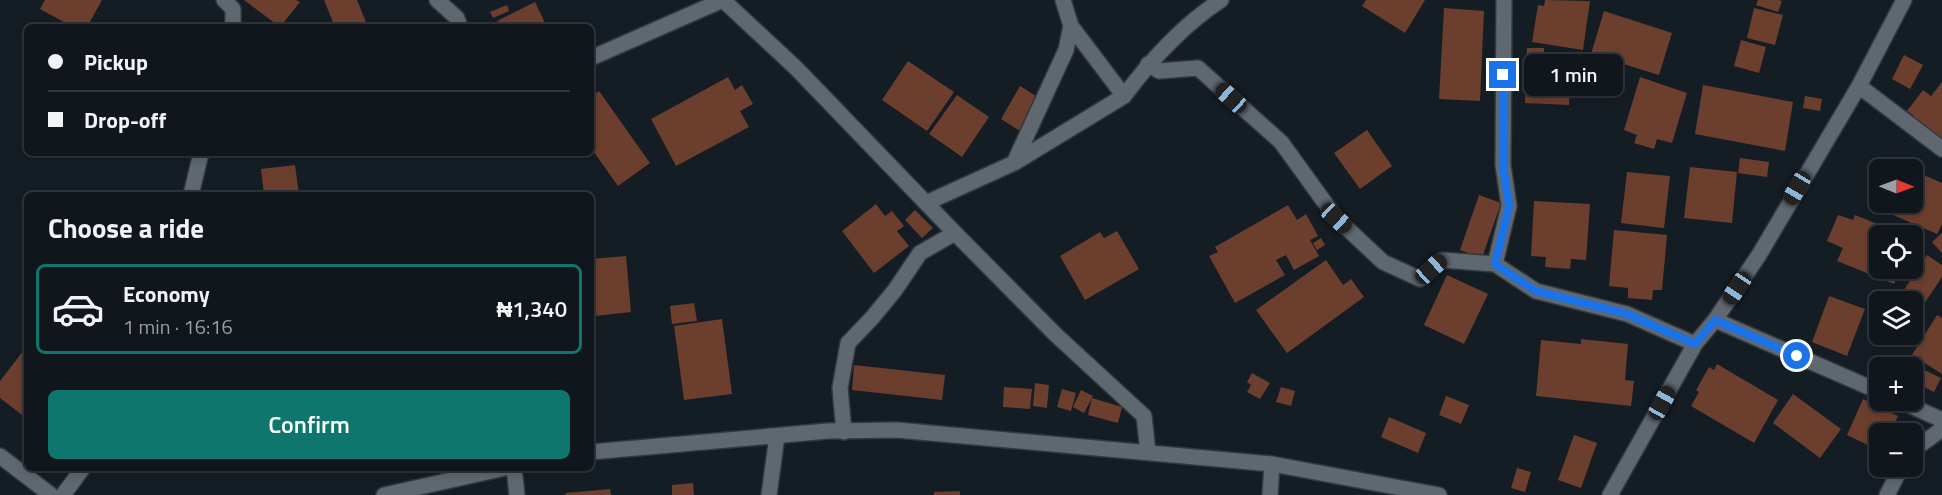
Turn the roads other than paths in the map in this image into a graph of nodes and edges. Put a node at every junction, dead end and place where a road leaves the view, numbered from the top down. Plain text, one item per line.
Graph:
1 (224, 0) edge
2 (437, 0) edge
3 (723, 0) edge
4 (1063, 0) edge
5 (1221, 0) edge
6 (1504, 0) edge
7 (1904, 0) edge
8 (233, 24) edge
9 (459, 24) edge
10 (1071, 26) junction
11 (594, 57) edge
12 (1148, 64) junction
13 (1859, 86) junction
14 (1124, 96) junction
15 (1942, 149) edge
16 (200, 156) edge
17 (1014, 163) junction
18 (192, 192) edge
19 (926, 203) junction
20 (955, 233) junction
21 (1495, 264) junction
22 (1715, 320) junction
23 (1695, 344) junction
24 (1869, 387) edge
25 (1922, 411) edge
26 (1942, 420) edge
27 (1942, 429) edge
28 (844, 432) junction
29 (777, 436) junction
30 (1923, 443) edge
31 (594, 452) edge
32 (1148, 452) junction
33 (0, 456) edge
34 (1272, 464) junction
35 (81, 471) edge
36 (492, 471) edge
37 (514, 471) edge
38 (1896, 477) edge
39 (51, 495) edge
40 (63, 495) edge
41 (384, 495) edge
42 (518, 495) edge
43 (769, 495) edge
44 (1270, 495) edge
45 (1439, 495) edge
46 (1610, 495) edge
47 (1887, 495) edge

1 - 8 street
2 - 9 street
3 - 11 street
3 - 19 street
4 - 10 street
5 - 12 street
6 - 21 street
7 - 13 street
10 - 14 street
10 - 17 street
12 - 14 street
12 - 21 street
13 - 15 street
13 - 22 street
14 - 17 street
16 - 18 street
17 - 19 street
19 - 20 street
20 - 28 street
20 - 32 street
21 - 23 street
22 - 23 street
22 - 24 street
23 - 46 street
25 - 26 street
27 - 30 street
28 - 29 street
28 - 32 street
29 - 31 street
29 - 43 street
32 - 34 street
33 - 39 street
34 - 44 street
34 - 45 street
35 - 40 street
36 - 41 street
37 - 42 street
38 - 47 street

